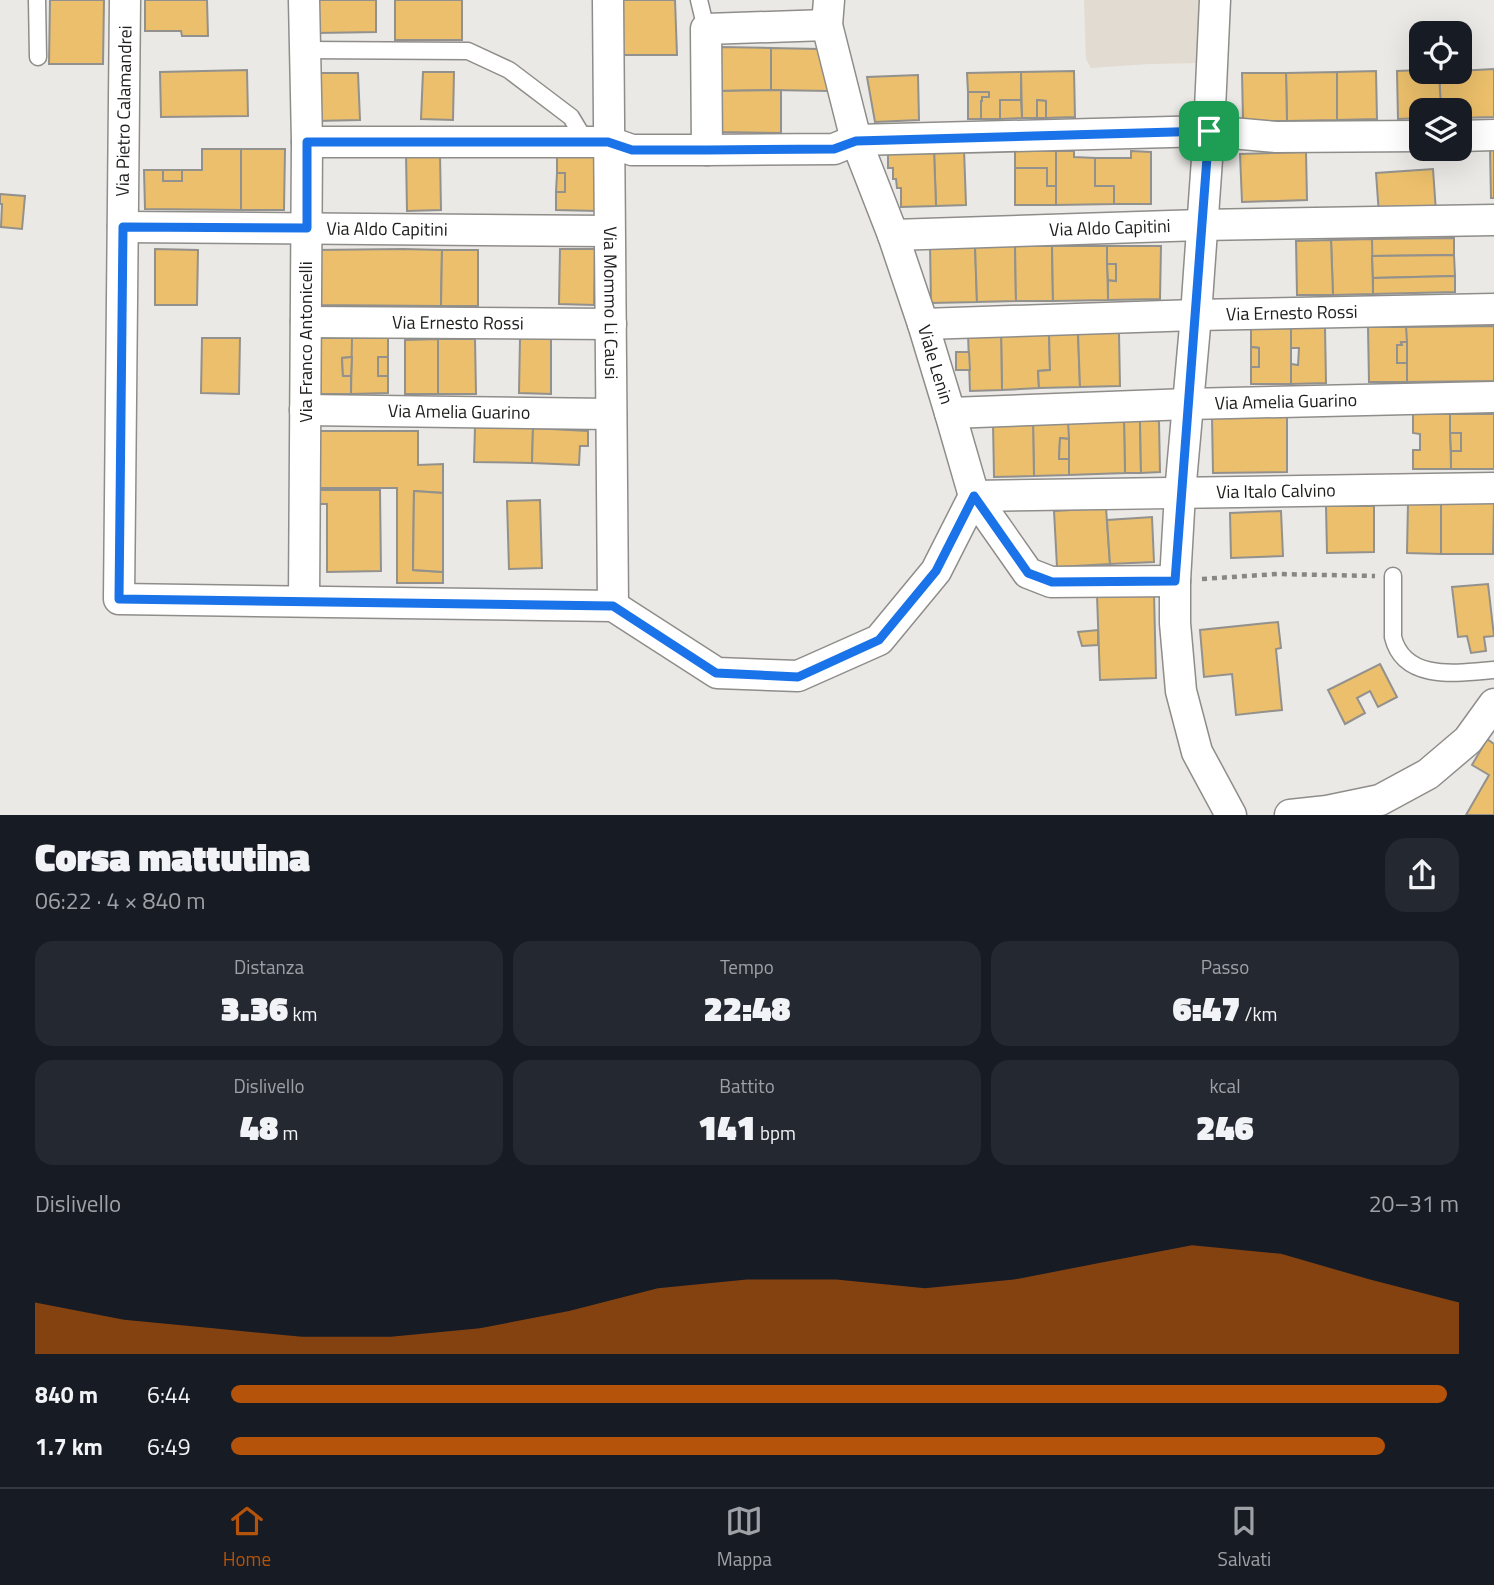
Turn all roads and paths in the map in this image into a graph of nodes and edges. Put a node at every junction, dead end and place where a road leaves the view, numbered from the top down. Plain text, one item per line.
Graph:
1 (37, 0) edge
2 (125, 0) edge
3 (304, 0) edge
4 (608, 0) edge
5 (1215, 0) edge
6 (828, 12) edge
7 (703, 14) edge
8 (305, 50) junction
9 (38, 57) dead end
10 (1209, 131) junction
11 (1494, 135) edge
12 (1409, 136) edge
13 (1472, 136) edge
14 (856, 141) junction
15 (307, 142) junction
16 (597, 142) junction
17 (707, 150) junction
18 (1494, 220) edge
19 (1201, 225) junction
20 (123, 227) junction
21 (307, 228) junction
22 (609, 231) junction
23 (893, 235) junction
24 (1494, 309) edge
25 (1196, 315) junction
26 (306, 322) junction
27 (611, 324) junction
28 (923, 324) junction
29 (1494, 397) edge
30 (1188, 404) junction
31 (305, 410) junction
32 (950, 413) junction
33 (611, 414) junction
34 (1494, 488) edge
35 (1180, 493) junction
36 (974, 496) junction
37 (1393, 576) joint
38 (1175, 581) junction
39 (304, 601) junction
40 (613, 606) junction
41 (1494, 670) edge
42 (1494, 705) edge
43 (1231, 815) edge
44 (1290, 815) edge

1 - 9 lane
2 - 20 street, Via Pietro Calamandrei
3 - 8 street, Via Franco Antonicelli
4 - 16 street, Via Mommo Li Causi
5 - 10 street
6 - 7 street
6 - 14 street, Viale Lenin
7 - 17 street
8 - 15 street, Via Franco Antonicelli
8 - 16 lane
10 - 12 street
10 - 14 street
10 - 19 street
11 - 13 street
14 - 17 street
14 - 23 street, Viale Lenin
15 - 16 street
15 - 21 street, Via Franco Antonicelli
16 - 17 street
16 - 22 street, Via Mommo Li Causi
18 - 19 street, Via Aldo Capitini
19 - 23 street, Via Aldo Capitini
19 - 25 street
20 - 21 street, Via Aldo Capitini
20 - 39 street, Via Pietro Calamandrei
21 - 22 street, Via Aldo Capitini
21 - 26 street, Via Franco Antonicelli
22 - 27 street, Via Mommo Li Causi
23 - 28 street, Viale Lenin
24 - 25 street, Via Ernesto Rossi
25 - 28 street, Via Ernesto Rossi
25 - 30 street
26 - 27 street, Via Ernesto Rossi
26 - 31 street, Via Franco Antonicelli
27 - 33 street, Via Mommo Li Causi
28 - 32 street, Viale Lenin
29 - 30 street, Via Amelia Guarino
30 - 32 street, Via Amelia Guarino
30 - 35 street
31 - 33 street, Via Amelia Guarino
31 - 39 street, Via Franco Antonicelli
32 - 36 street, Viale Lenin
33 - 40 street, Via Mommo Li Causi
34 - 35 street, Via Italo Calvino
35 - 36 street, Via Italo Calvino
35 - 38 street
36 - 38 street, Viale Lenin
36 - 40 street
37 - 38 path
37 - 41 lane
38 - 43 street
39 - 40 street
42 - 44 street

